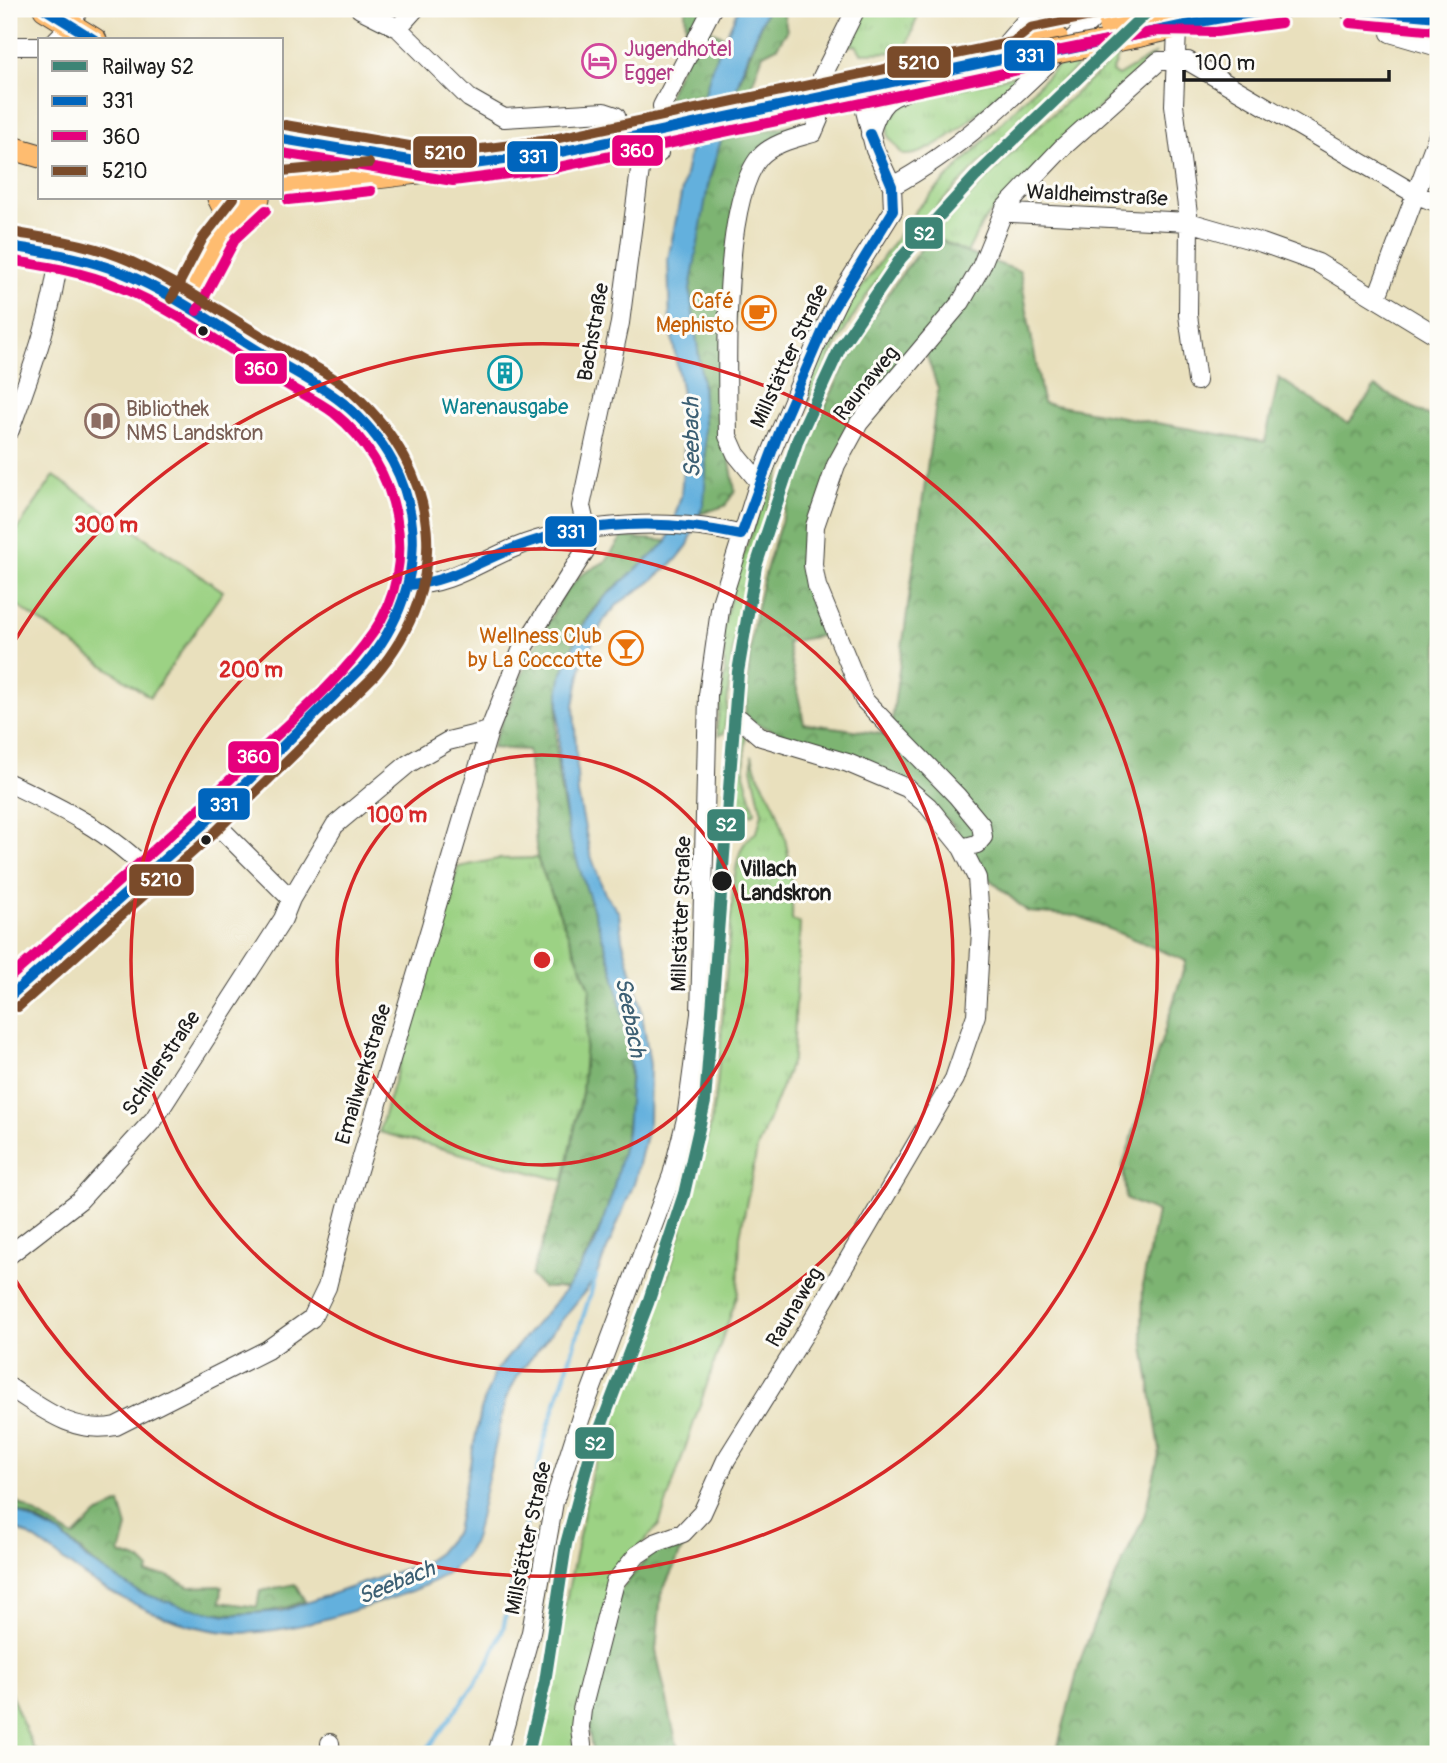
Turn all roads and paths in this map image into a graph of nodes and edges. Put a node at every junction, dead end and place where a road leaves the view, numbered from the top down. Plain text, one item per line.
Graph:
1 (45, 9) edge
2 (360, 9) edge
3 (415, 9) edge
4 (712, 9) edge
5 (856, 9) edge
6 (1036, 9) edge
7 (1104, 9) edge
8 (1279, 9) edge
9 (1351, 9) edge
10 (1391, 10) edge
11 (1438, 17) edge
12 (1215, 18) junction
13 (69, 25) edge
14 (398, 28) junction
15 (1177, 29) junction
16 (92, 38) edge
17 (9, 46) edge
18 (38, 46) edge
19 (1438, 47) edge
20 (1028, 55) junction
21 (992, 60) junction
22 (1175, 61) junction
23 (932, 75) junction
24 (822, 77) dead end
25 (850, 93) junction
26 (662, 107) tunnel mouth
27 (616, 116) dead end
28 (819, 119) dead end
29 (870, 134) junction
30 (1438, 135) edge
31 (284, 139) edge
32 (9, 147) edge
33 (659, 153) tunnel mouth
34 (38, 155) edge
35 (451, 167) junction
36 (285, 184) edge
37 (892, 186) junction
38 (1416, 195) junction
39 (220, 200) edge
40 (255, 200) edge
41 (1438, 203) edge
42 (1005, 208) junction
43 (1189, 222) junction
44 (224, 232) junction
45 (9, 246) edge
46 (59, 255) junction
47 (1377, 297) junction
48 (184, 305) junction
49 (1438, 336) edge
50 (1197, 381) dead end
51 (10, 430) edge
52 (759, 482) junction
53 (586, 528) junction
54 (741, 535) junction
55 (409, 585) junction
56 (740, 719) dead end
57 (489, 731) junction
58 (9, 783) edge
59 (210, 818) junction
60 (962, 848) junction
61 (149, 873) junction
62 (291, 900) junction
63 (9, 997) edge
64 (9, 1255) edge
65 (9, 1387) edge
66 (497, 1754) edge
67 (583, 1754) edge

1 - 13 main road
2 - 14 street
3 - 14 street
4 - 26 street
5 - 24 street
6 - 21 street
7 - 37 street
8 - 12 main road
9 - 10 main road
10 - 11 main road
10 - 19 street
12 - 15 main road
12 - 20 main road, bridge
13 - 16 main road
14 - 27 street
15 - 20 main road, bridge
15 - 22 street, Waldheimstraße
17 - 18 street
20 - 21 main road
21 - 23 main road
22 - 38 street
22 - 42 street, Raunaweg
22 - 43 street, Waldheimstraße
23 - 25 main road
23 - 29 street
25 - 29 street
25 - 35 main road, bridge
28 - 52 street
29 - 37 street
30 - 38 street
31 - 35 main road
32 - 34 main road
33 - 53 street, Bachstraße
35 - 36 main road
37 - 52 street, Millstätter Straße
38 - 41 street
38 - 47 street
39 - 44 main road
40 - 44 main road
42 - 43 street, Waldheimstraße
42 - 60 street, Raunaweg
43 - 47 street, Waldheimstraße
43 - 50 street, Waldheimstraße
44 - 48 main road
45 - 46 main road
46 - 48 main road
46 - 51 street
47 - 49 street, Waldheimstraße
48 - 55 main road
52 - 54 street, Millstätter Straße
53 - 54 street
53 - 55 street
53 - 57 street, Emailwerkstraße
54 - 66 street, Millstätter Straße
55 - 59 main road
56 - 60 street, Raunaweg
57 - 62 street, Schillerstraße
57 - 65 street, Emailwerkstraße
58 - 61 street
59 - 61 main road
59 - 62 street
60 - 67 street, Raunaweg
61 - 63 main road
62 - 64 street, Schillerstraße

